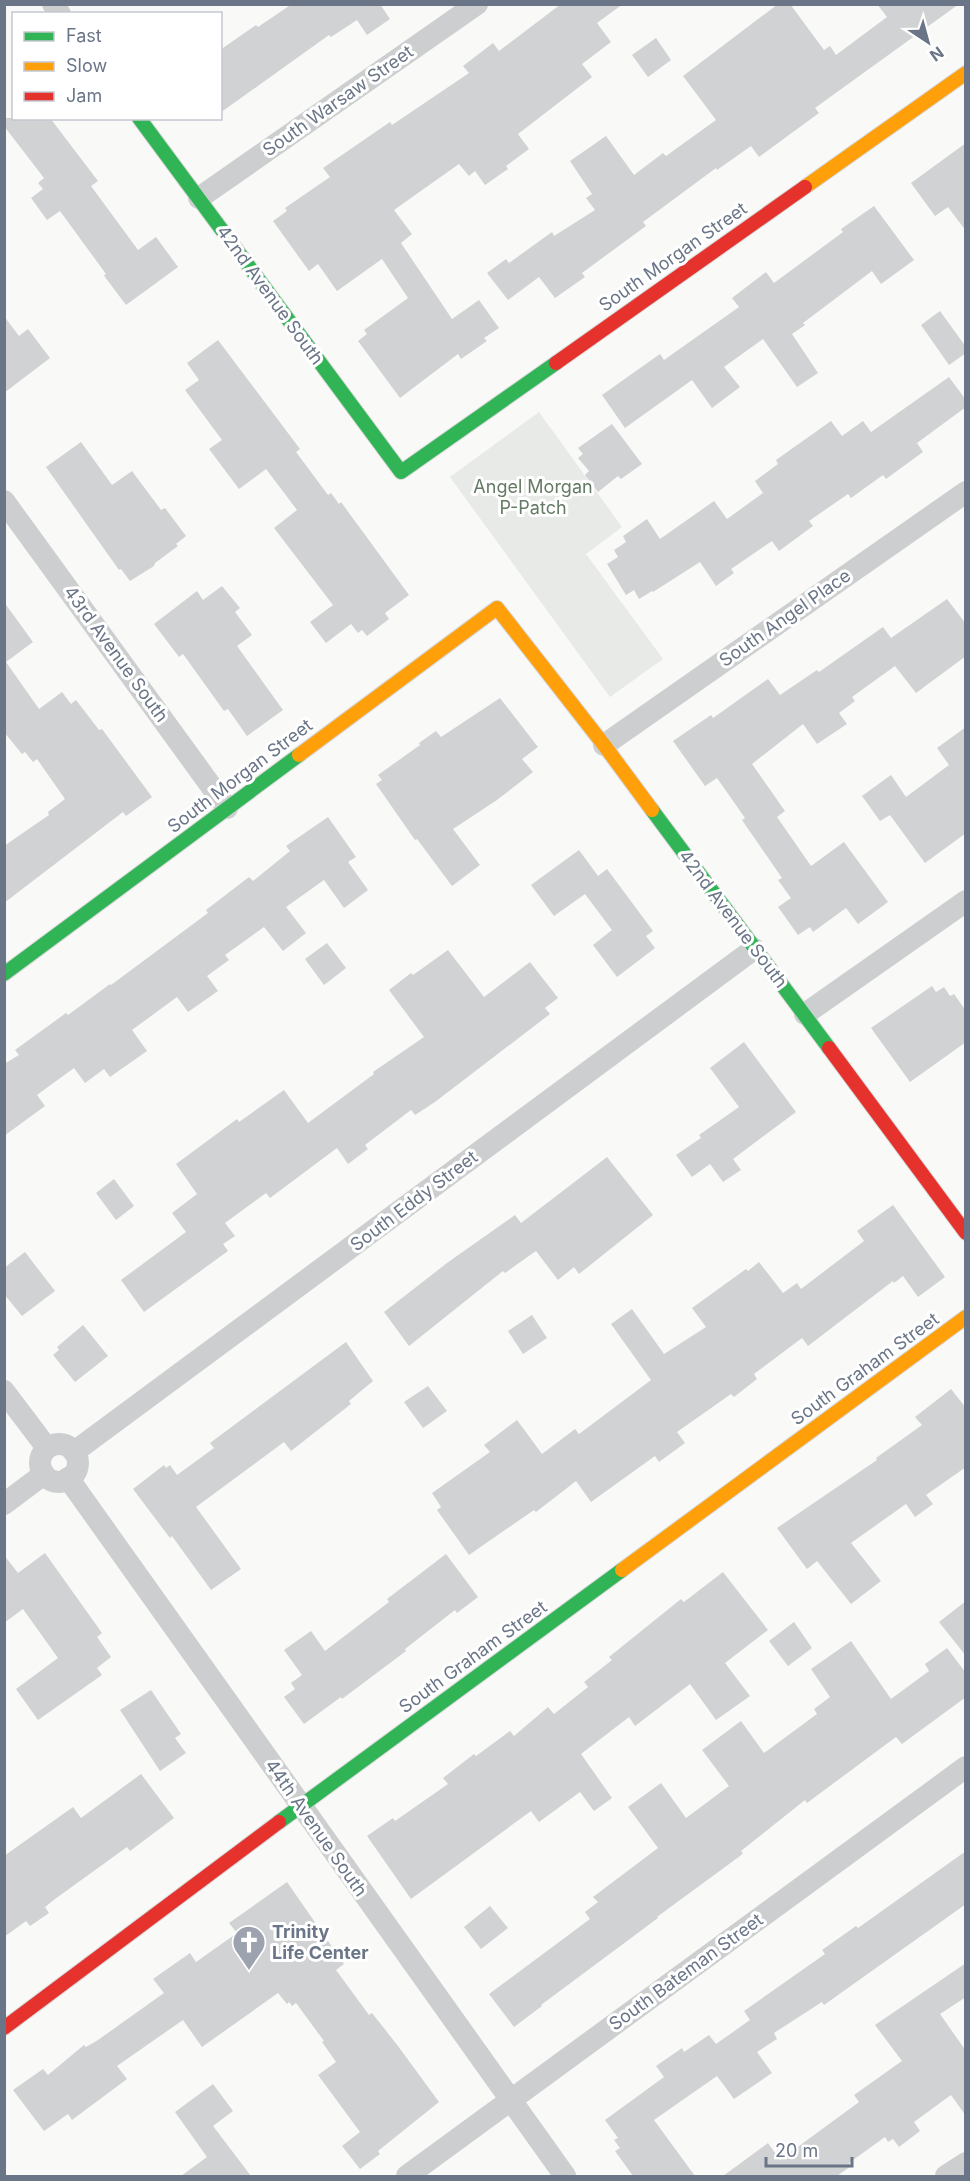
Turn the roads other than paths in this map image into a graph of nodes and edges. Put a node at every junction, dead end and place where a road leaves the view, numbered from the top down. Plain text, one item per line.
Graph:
1 (477, 4) edge
2 (966, 73) edge
3 (140, 120) edge
4 (199, 198) junction
5 (401, 472) joint
6 (966, 492) edge
7 (4, 501) edge
8 (497, 608) joint
9 (604, 745) junction
10 (227, 808) junction
11 (966, 901) edge
12 (754, 949) junction
13 (4, 974) edge
14 (805, 1014) junction
15 (966, 1233) edge
16 (966, 1317) edge
17 (4, 1391) edge
18 (47, 1448) junction
19 (74, 1452) junction
20 (44, 1474) junction
21 (68, 1479) junction
22 (4, 1503) edge
23 (966, 1767) edge
24 (301, 1805) junction
25 (4, 2028) edge
26 (512, 2100) junction
27 (966, 2163) edge
28 (408, 2176) edge
29 (565, 2176) edge
30 (946, 2176) edge

1 - 4 street, South Warsaw Street
2 - 5 street, South Morgan Street
3 - 4 street, 42nd Avenue South
4 - 5 street, 42nd Avenue South
6 - 9 street, South Angel Place
7 - 10 street, 43rd Avenue South
8 - 9 street, 42nd Avenue South
8 - 10 street, South Morgan Street
9 - 12 street, 42nd Avenue South
10 - 13 street, South Morgan Street
11 - 14 street
12 - 14 street, 42nd Avenue South
12 - 19 street, South Eddy Street
14 - 15 street, 42nd Avenue South
16 - 24 street, South Graham Street
17 - 18 street
18 - 19 street
18 - 20 street
19 - 21 street
20 - 21 street
20 - 22 street
21 - 24 street, 44th Avenue South
23 - 26 street, South Bateman Street
24 - 25 street, South Graham Street
24 - 26 street, 44th Avenue South
26 - 28 street, South Bateman Street
26 - 29 street, 44th Avenue South
27 - 30 street

